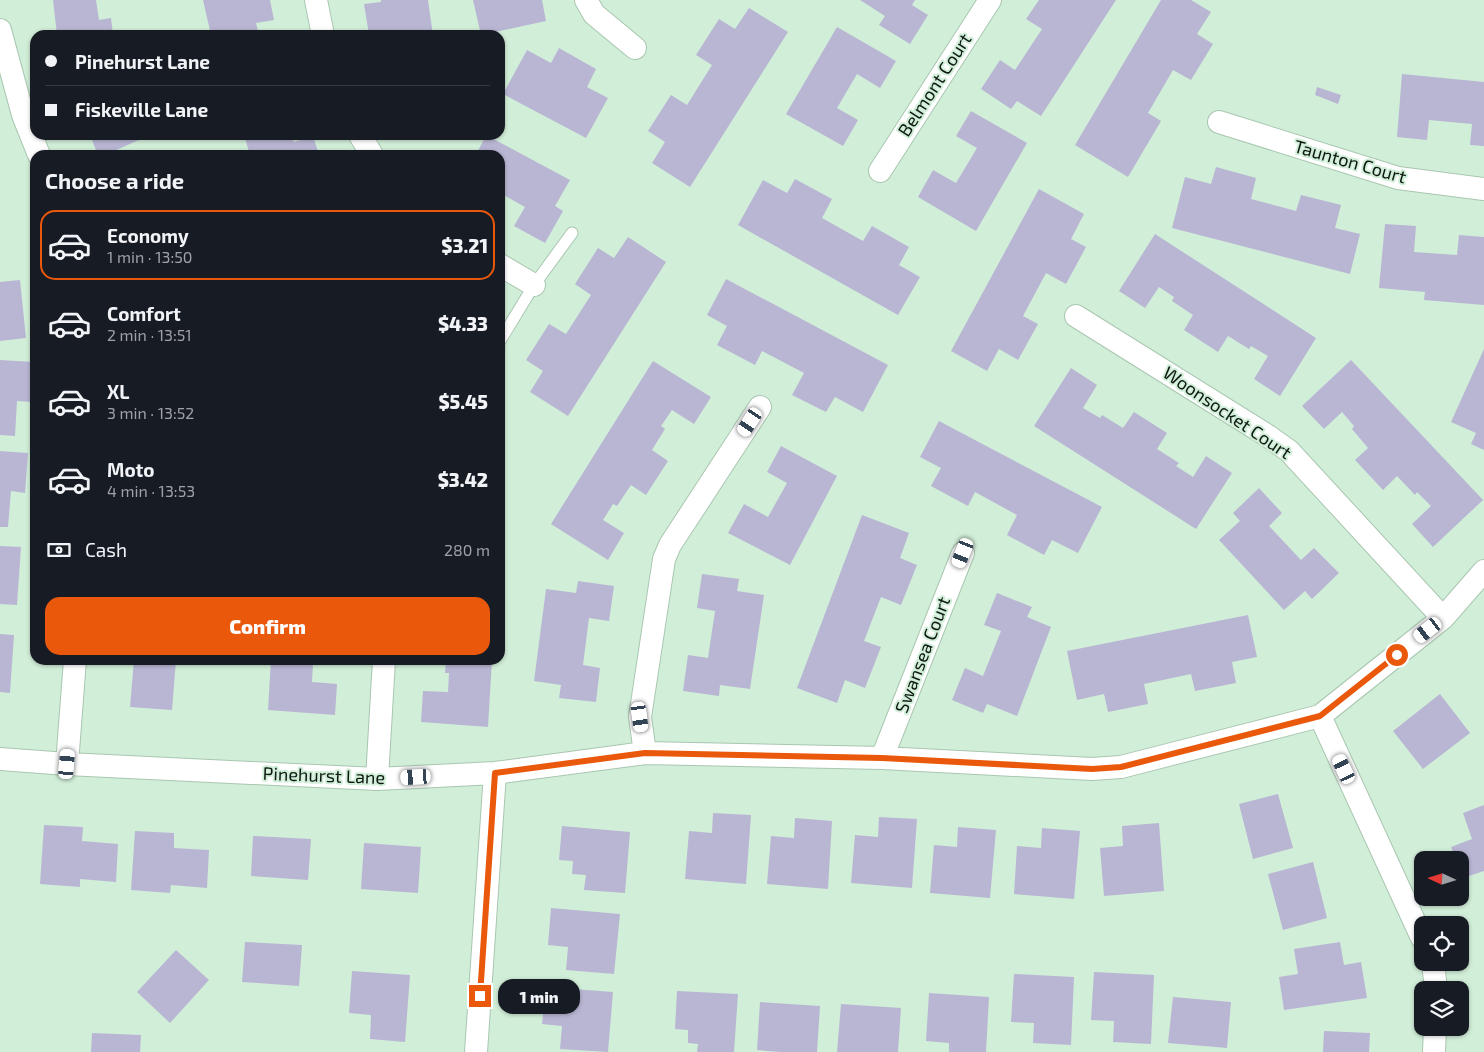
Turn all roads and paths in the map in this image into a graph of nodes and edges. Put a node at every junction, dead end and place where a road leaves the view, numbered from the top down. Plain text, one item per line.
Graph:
1 (316, 0) edge
2 (586, 0) edge
3 (990, 0) edge
4 (0, 30) edge
5 (322, 30) edge
6 (635, 48) dead end
7 (1219, 122) dead end
8 (30, 133) edge
9 (880, 171) dead end
10 (1484, 189) edge
11 (572, 232) dead end
12 (505, 267) edge
13 (534, 285) junction
14 (1076, 316) dead end
15 (505, 334) edge
16 (760, 407) dead end
17 (963, 553) dead end
18 (1484, 570) edge
19 (1443, 618) junction
20 (76, 665) edge
21 (384, 665) edge
22 (1320, 716) junction
23 (645, 753) junction
24 (882, 758) junction
25 (0, 759) edge
26 (67, 764) junction
27 (495, 773) junction
28 (377, 779) junction
29 (1414, 921) edge
30 (1435, 1036) edge
31 (476, 1052) edge
32 (1434, 1052) edge

1 - 5 street
2 - 6 street
3 - 9 street, Belmont Court
4 - 8 street
7 - 10 street, Taunton Court
11 - 13 lane
12 - 13 street
13 - 15 lane
14 - 19 street, Woonsocket Court
16 - 23 street
17 - 24 street, Swansea Court
18 - 19 street, Pinehurst Lane
19 - 22 street, Pinehurst Lane
20 - 26 street
21 - 28 street
22 - 24 street, Pinehurst Lane
22 - 29 street
23 - 24 street, Pinehurst Lane
23 - 27 street, Pinehurst Lane
25 - 26 street, Pinehurst Lane
26 - 28 street, Pinehurst Lane
27 - 28 street, Pinehurst Lane
27 - 31 street
30 - 32 street

